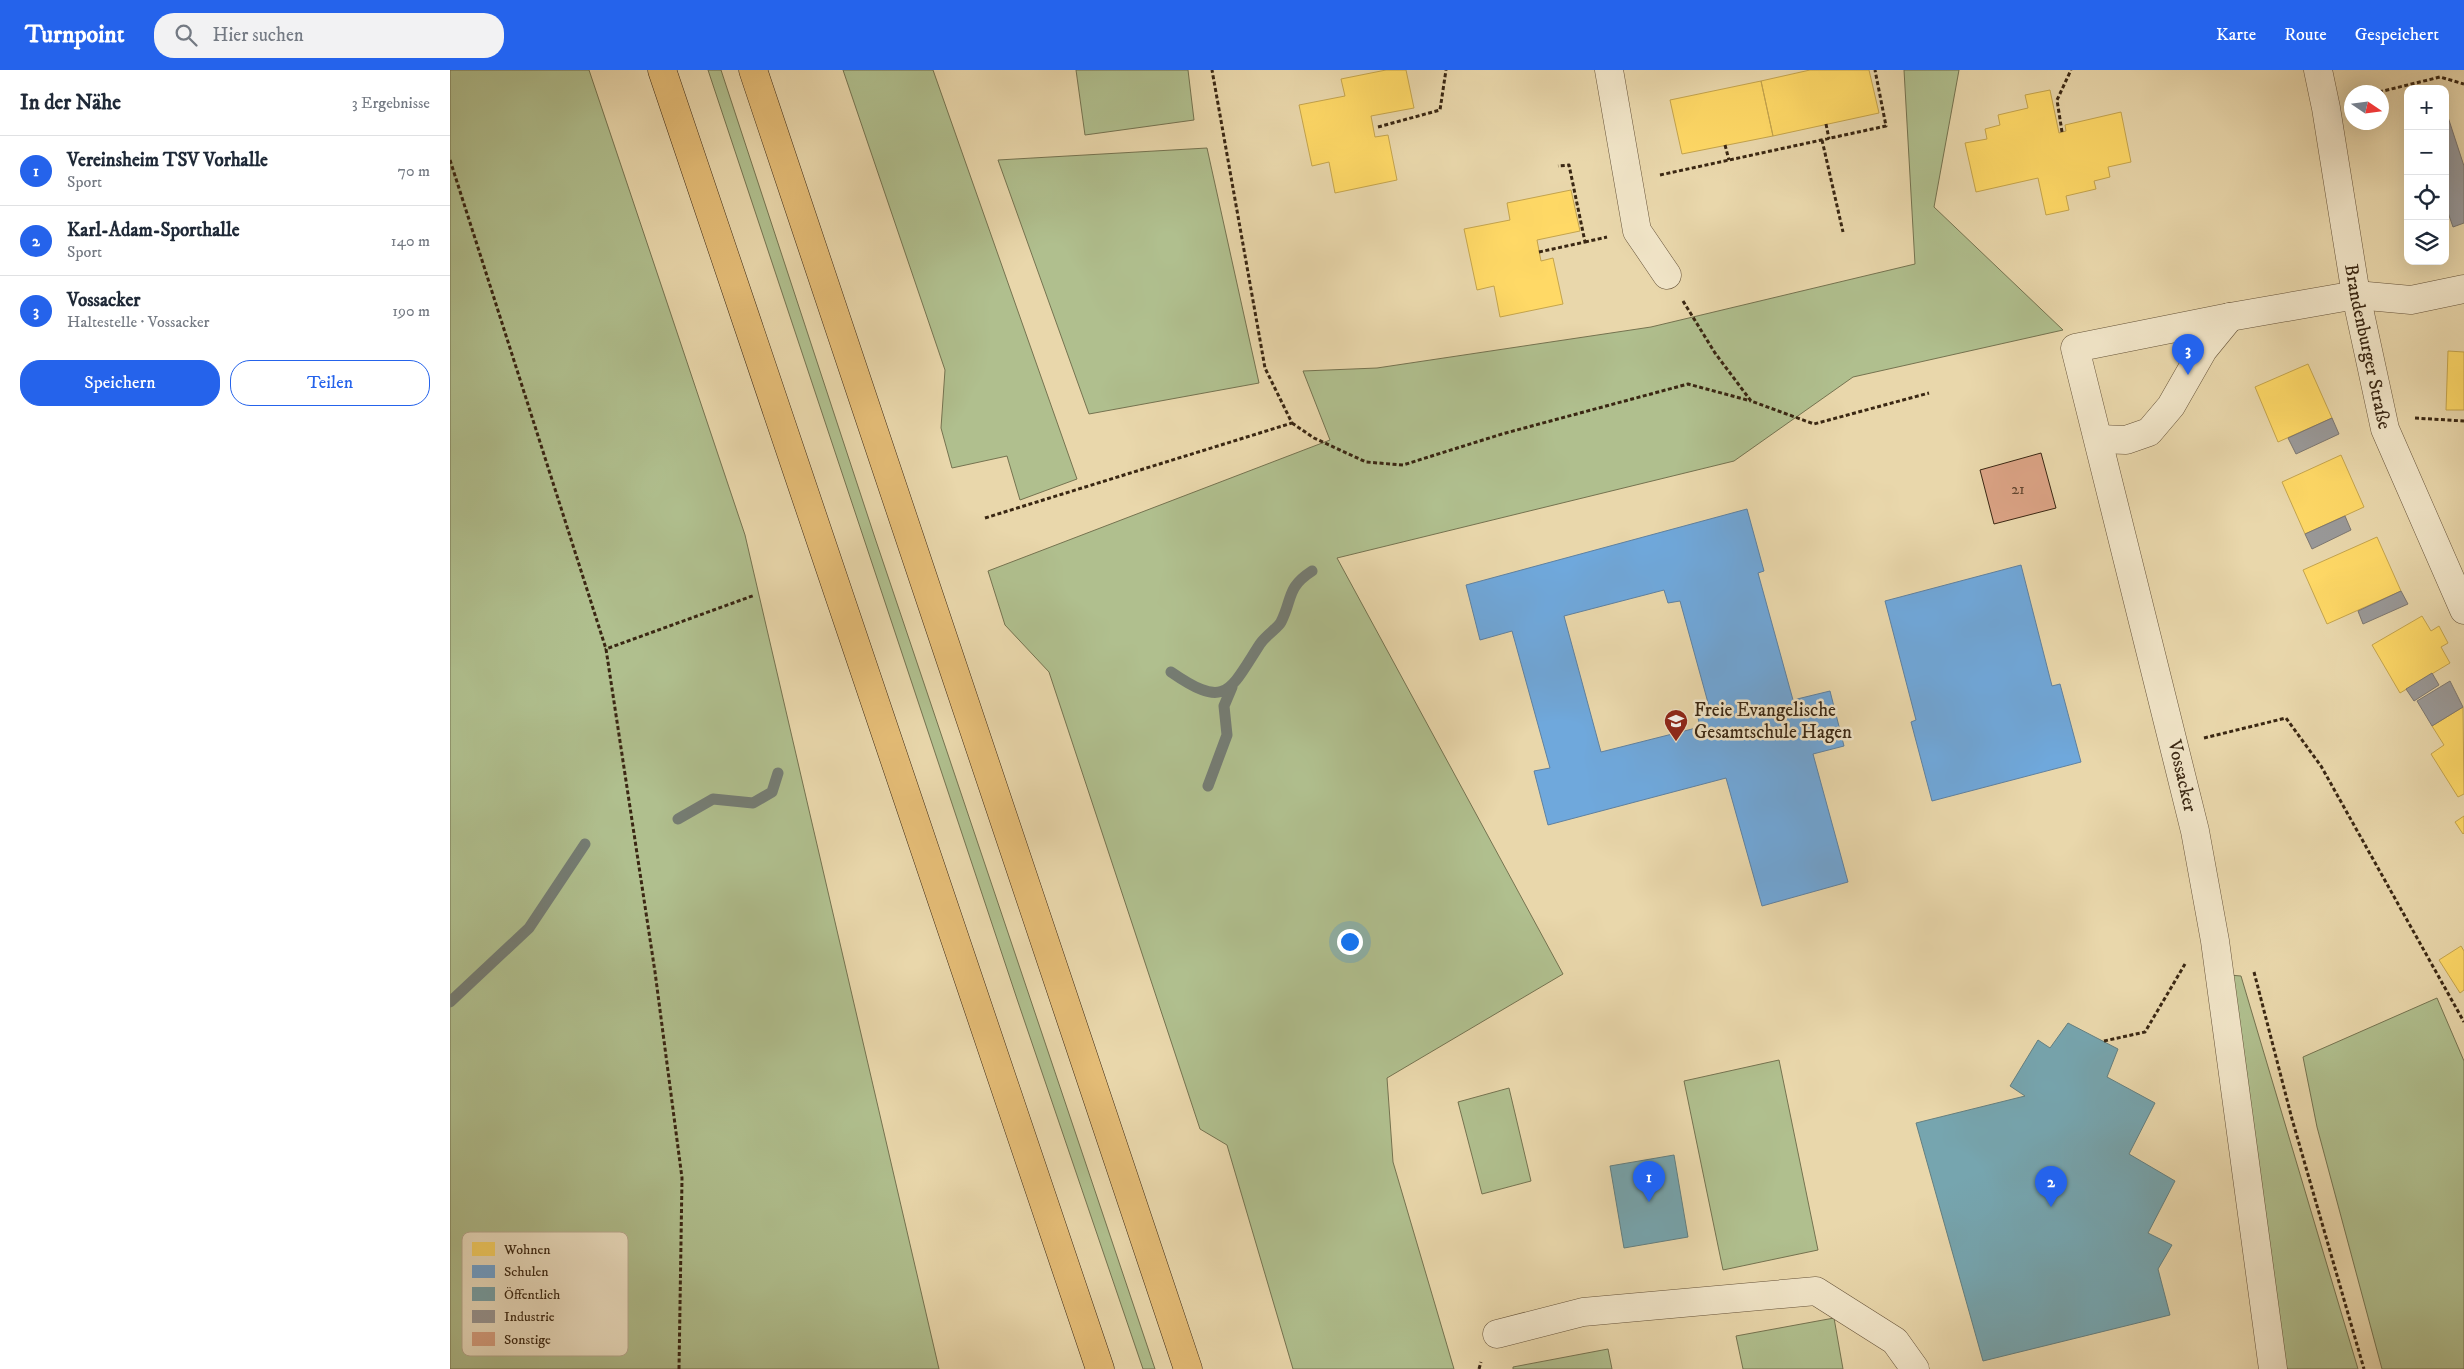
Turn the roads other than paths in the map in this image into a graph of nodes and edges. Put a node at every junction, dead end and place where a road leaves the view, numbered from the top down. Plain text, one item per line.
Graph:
1 (662, 70) edge
2 (753, 70) edge
3 (1609, 70) edge
4 (2318, 70) edge
5 (1667, 275) road end
6 (2464, 290) edge
7 (2356, 295) junction
8 (2230, 317) junction
9 (2098, 439) junction
10 (2464, 610) edge
11 (1497, 1334) dead end
12 (1100, 1369) edge
13 (1188, 1369) edge
14 (1915, 1369) edge
15 (2273, 1369) edge

1 - 12 highway
2 - 13 highway
3 - 5 street
4 - 7 street, Brandenburger Straße
6 - 7 street, Vossacker
7 - 8 street, Vossacker
7 - 10 street, Brandenburger Straße
8 - 9 street
8 - 9 street, Vossacker
9 - 15 street, Vossacker
11 - 14 street

